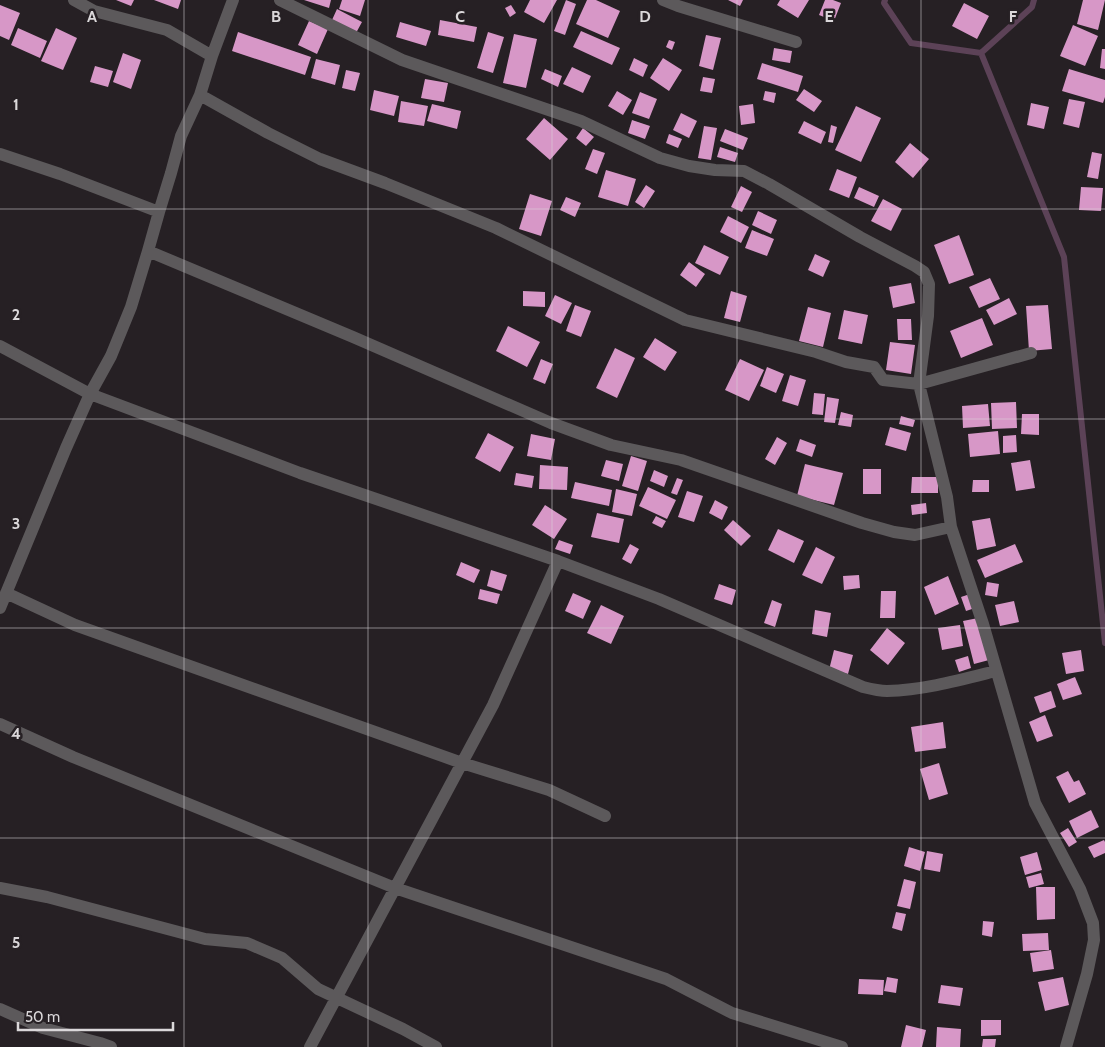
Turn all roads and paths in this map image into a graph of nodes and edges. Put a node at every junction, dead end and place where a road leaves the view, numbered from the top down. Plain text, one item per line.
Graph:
1 (74, 0) edge
2 (233, 0) edge
3 (280, 0) edge
4 (663, 0) edge
5 (796, 42) dead end
6 (212, 56) junction
7 (200, 95) junction
8 (0, 154) edge
9 (159, 212) junction
10 (148, 252) junction
11 (0, 346) edge
12 (1031, 353) dead end
13 (919, 384) junction
14 (90, 394) junction
15 (951, 527) junction
16 (558, 561) junction
17 (6, 593) junction
18 (0, 608) edge
19 (996, 671) junction
20 (0, 724) edge
21 (462, 763) junction
22 (605, 816) dead end
23 (0, 888) edge
24 (395, 888) junction
25 (336, 997) junction
26 (0, 1009) edge
27 (111, 1047) edge
28 (310, 1047) edge
29 (436, 1047) edge
30 (842, 1047) edge
31 (1066, 1047) edge

1 - 6 street
2 - 6 street
3 - 13 street
4 - 5 street
6 - 7 street
7 - 9 street
7 - 13 street
8 - 9 street
9 - 10 street
10 - 14 street
10 - 15 street
11 - 14 street
12 - 13 street
13 - 15 street
14 - 16 street
14 - 17 street
15 - 19 street
16 - 19 street
16 - 21 street
17 - 18 street
17 - 21 street
19 - 31 street
20 - 24 street
21 - 22 street
21 - 24 street
23 - 25 street
24 - 25 street
24 - 30 street
25 - 28 street
25 - 29 street
26 - 27 street

